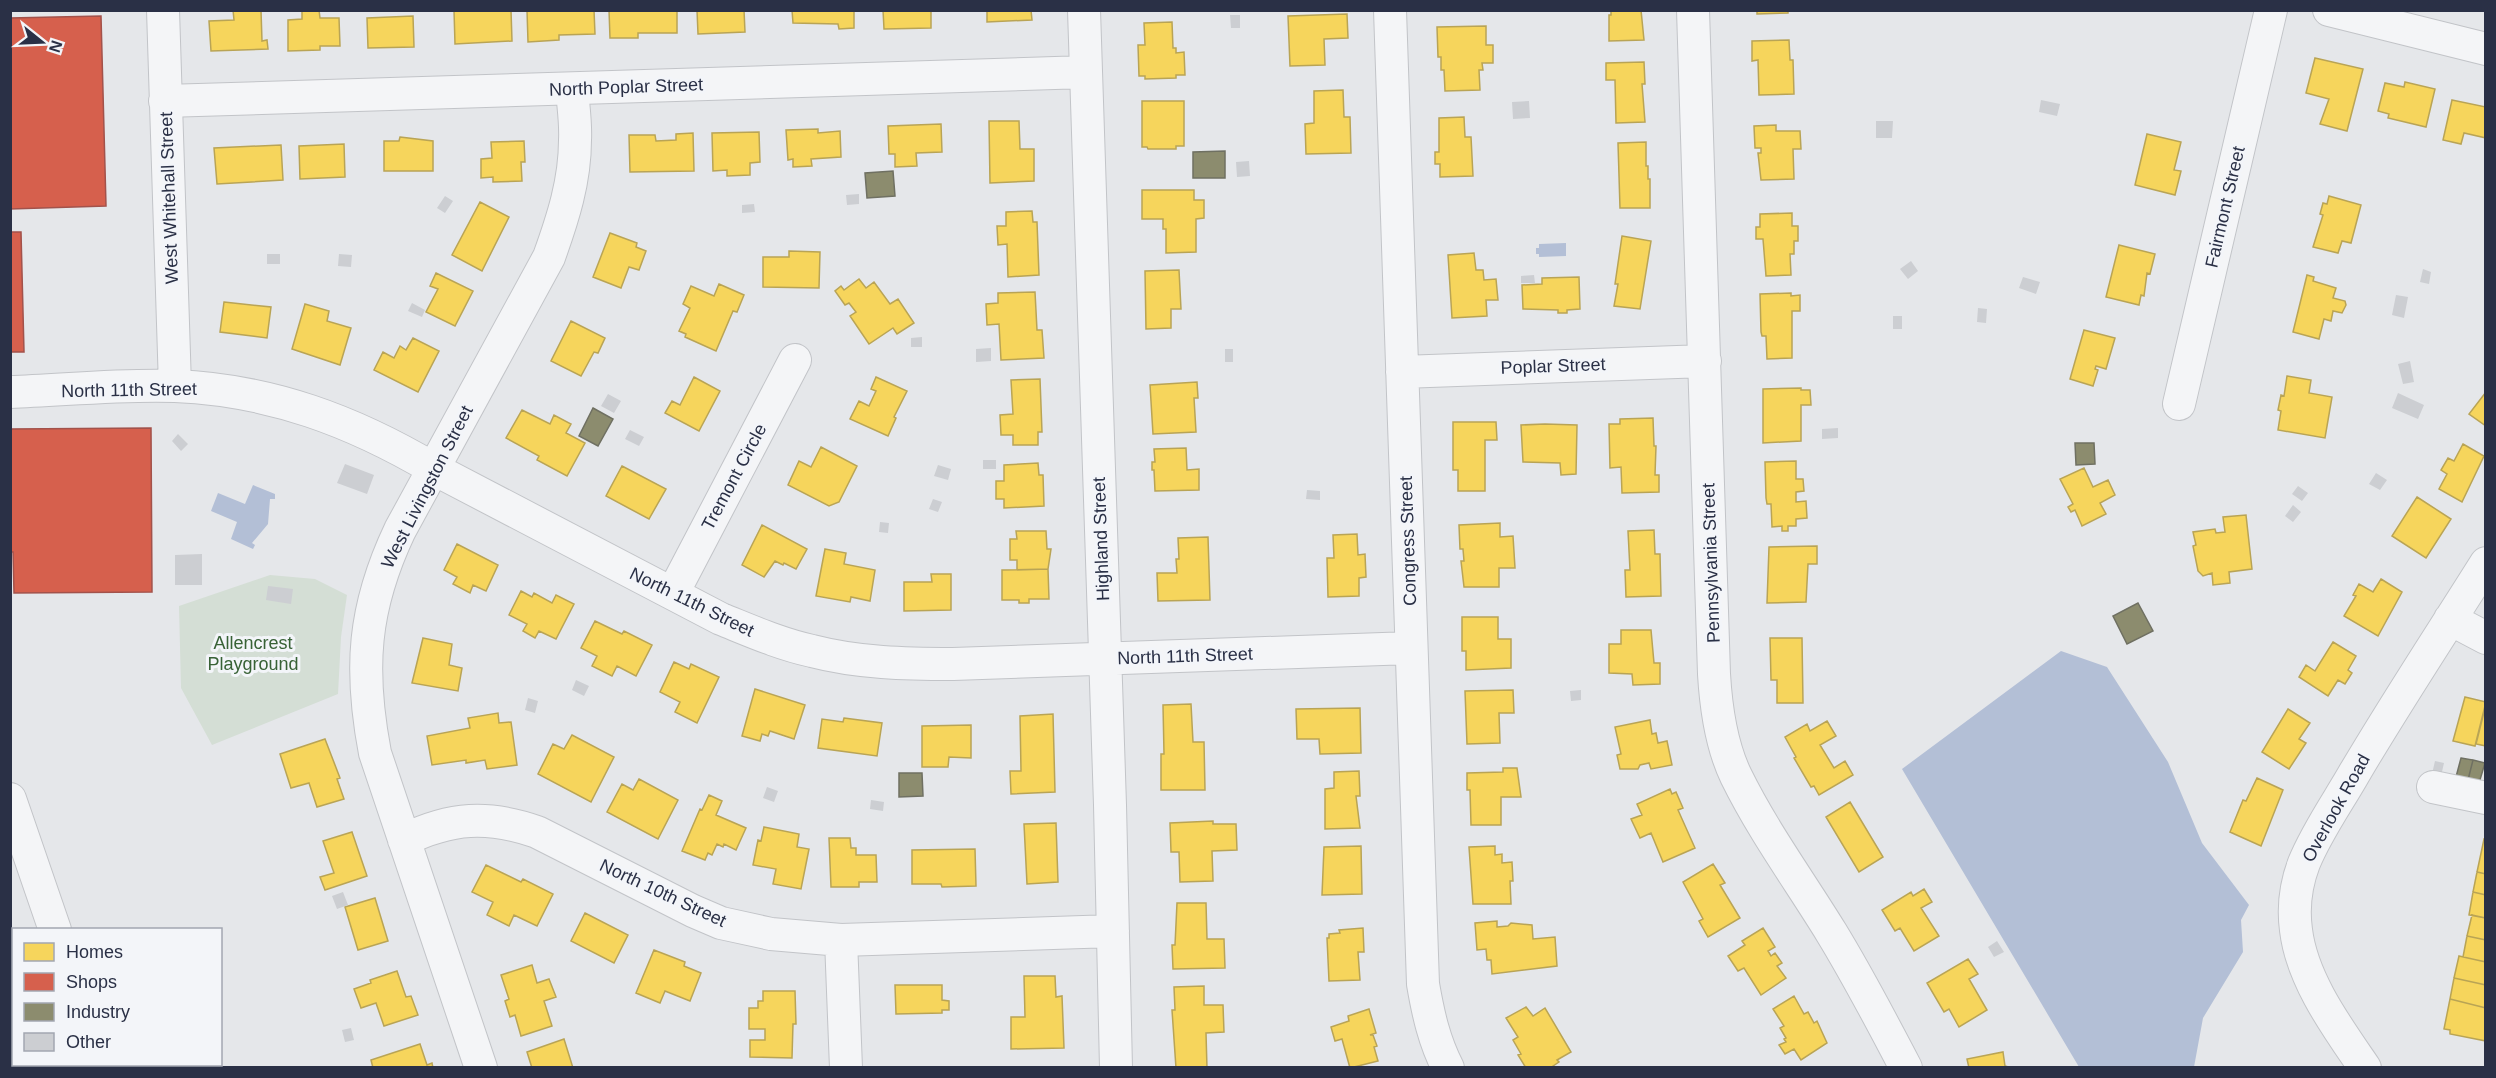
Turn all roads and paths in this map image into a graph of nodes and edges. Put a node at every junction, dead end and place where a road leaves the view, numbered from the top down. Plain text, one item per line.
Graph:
1 (163, 10) edge
2 (1084, 10) edge
3 (1390, 10) edge
4 (1694, 10) edge
5 (2271, 10) edge
6 (2329, 10) edge
7 (2486, 49) edge
8 (1086, 72) junction
9 (572, 89) junction
10 (165, 101) junction
11 (795, 360) dead end
12 (1705, 361) junction
13 (1402, 372) junction
14 (175, 386) junction
15 (10, 392) edge
16 (2179, 404) dead end
17 (434, 470) junction
18 (2486, 563) edge
19 (673, 593) junction
20 (2450, 619) junction
21 (2486, 638) edge
22 (1411, 648) junction
23 (1105, 659) junction
24 (2433, 787) dead end
25 (2486, 798) edge
26 (10, 799) edge
27 (404, 840) junction
28 (54, 928) edge
29 (1113, 931) junction
30 (841, 940) junction
31 (481, 1068) edge
32 (846, 1068) edge
33 (1116, 1068) edge
34 (1448, 1068) edge
35 (1906, 1068) edge
36 (2365, 1068) edge

1 - 10 street, West Whitehall Street
2 - 8 street, Highland Street
3 - 13 street, Congress Street
4 - 12 street, Pennsylvania Street
5 - 16 street, Fairmont Street
6 - 7 street
8 - 9 street, North Poplar Street
8 - 23 street, Highland Street
9 - 10 street, North Poplar Street
9 - 17 street, West Livingston Street
10 - 14 street, West Whitehall Street
11 - 19 street, Tremont Circle
12 - 13 street, Poplar Street
12 - 35 street, Pennsylvania Street
13 - 22 street, Congress Street
14 - 15 street, North 11th Street
14 - 17 street, North 11th Street
17 - 19 street, North 11th Street
17 - 27 street, West Livingston Street
18 - 20 street, Overlook Road
19 - 23 street, North 11th Street
20 - 21 street
20 - 36 street, Overlook Road
22 - 23 street, North 11th Street
22 - 34 street, Congress Street
23 - 29 street, Highland Street
24 - 25 street
26 - 28 street
27 - 30 street, North 10th Street
27 - 31 street, West Livingston Street
29 - 30 street, North 10th Street
29 - 33 street, Highland Street
30 - 32 street

